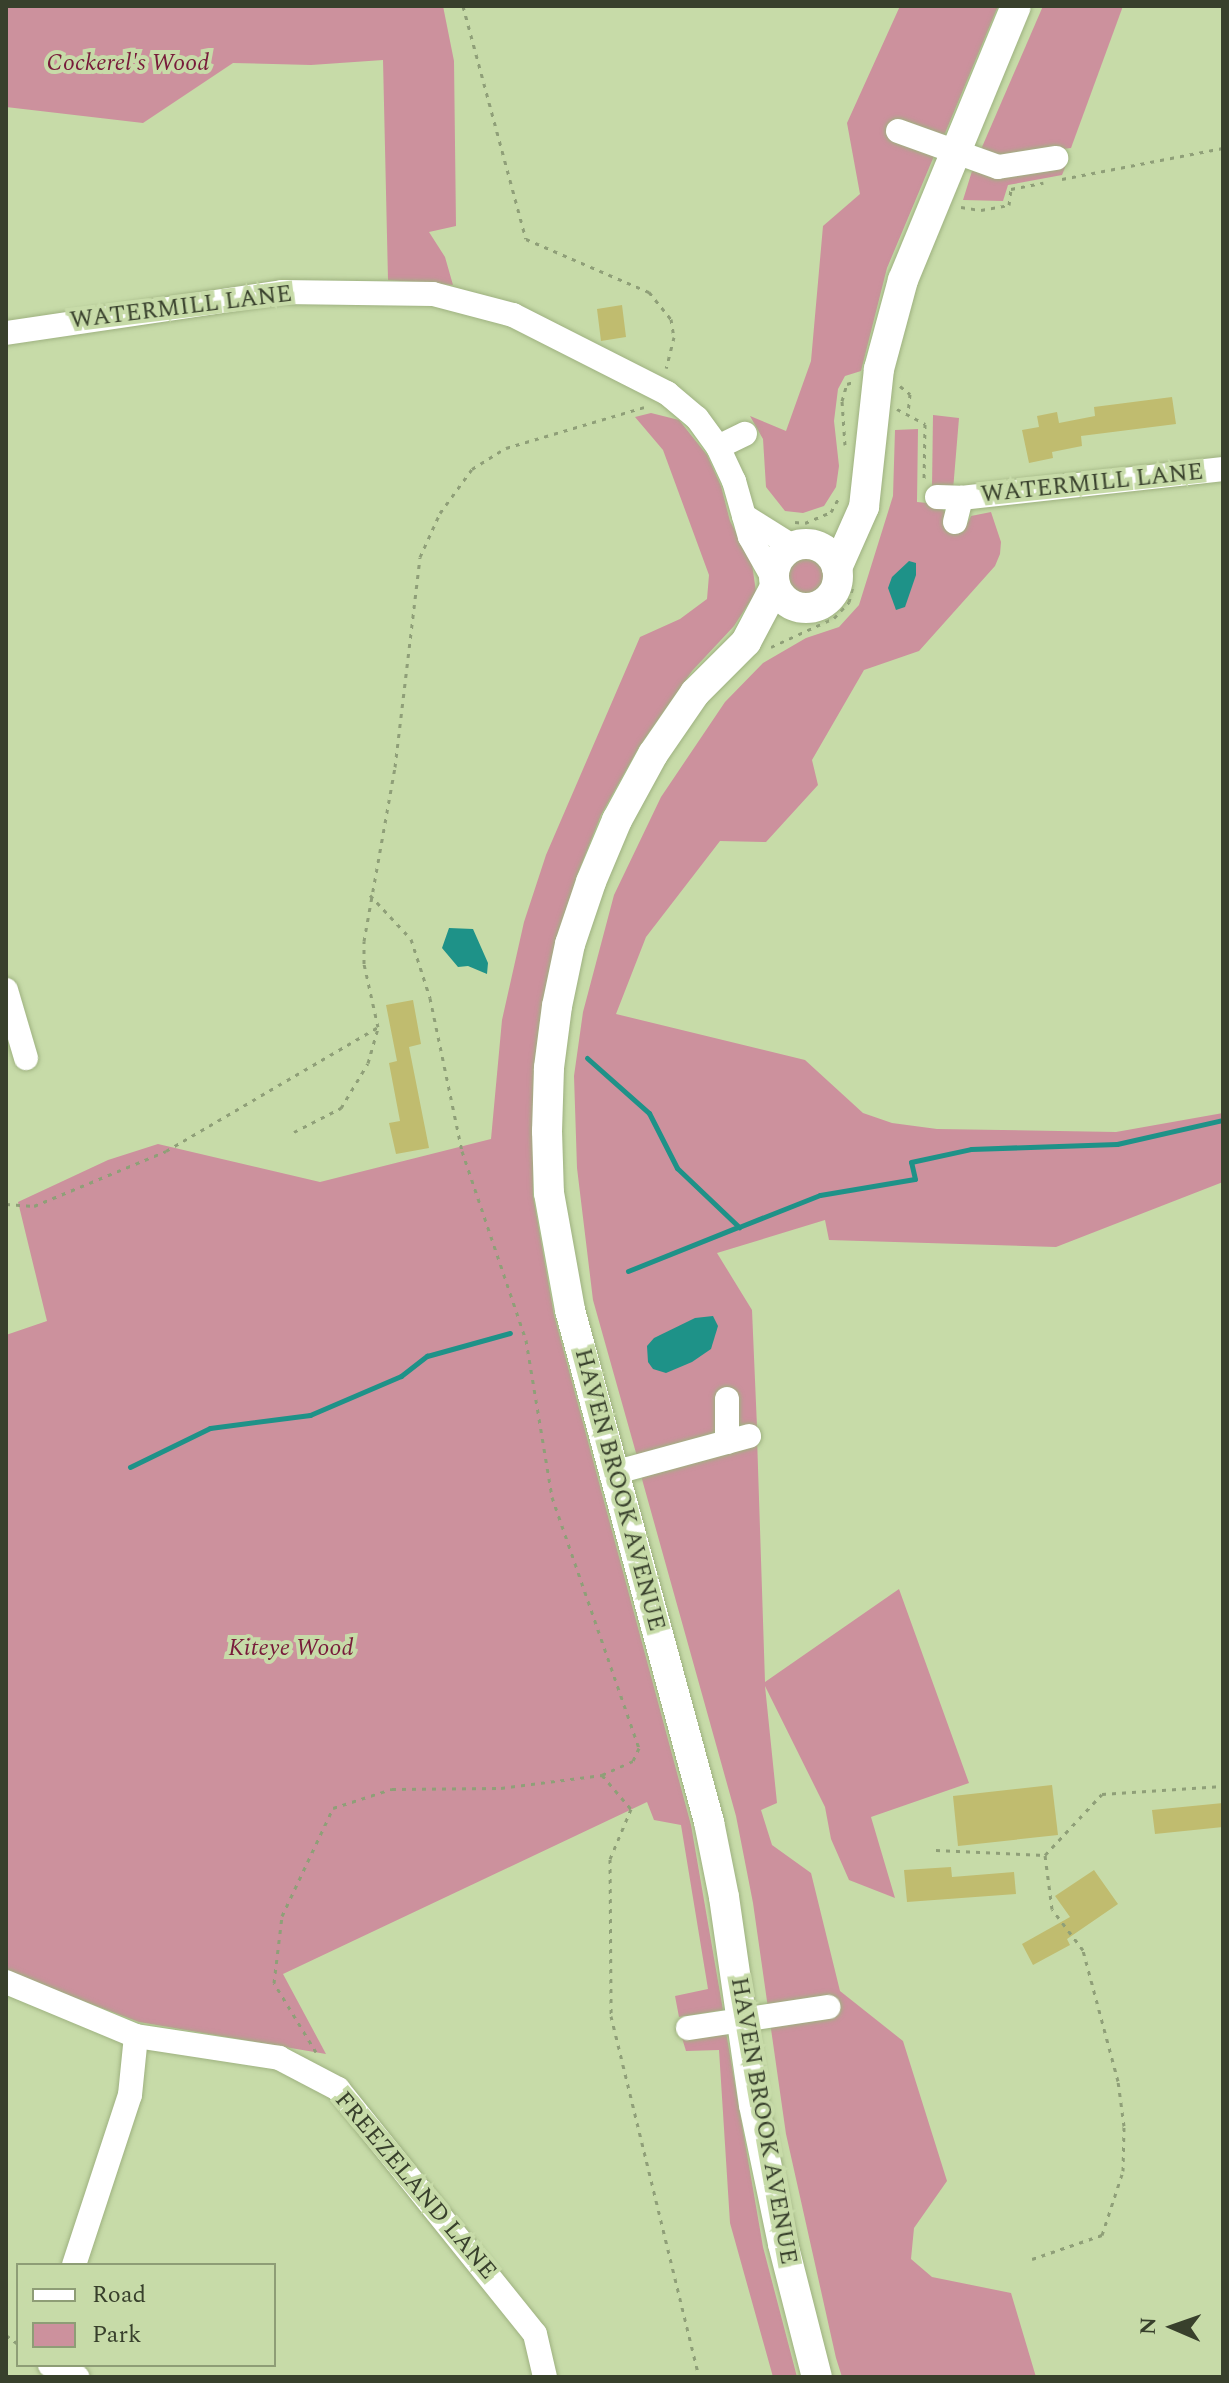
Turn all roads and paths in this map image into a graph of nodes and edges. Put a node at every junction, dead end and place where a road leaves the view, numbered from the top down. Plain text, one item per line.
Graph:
1 (463, 6) edge
2 (1016, 6) edge
3 (898, 131) dead end
4 (1223, 148) edge
5 (954, 153) junction
6 (1059, 168) joint
7 (1047, 182) dead end
8 (949, 205) dead end
9 (6, 333) edge
10 (862, 382) dead end
11 (892, 385) dead end
12 (667, 393) junction
13 (745, 434) dead end
14 (718, 447) junction
15 (845, 450) dead end
16 (1223, 469) edge
17 (854, 498) junction
18 (949, 498) junction
19 (744, 516) junction
20 (955, 522) dead end
21 (799, 537) junction
22 (846, 574) junction
23 (774, 582) junction
24 (811, 608) junction
25 (755, 646) junction
26 (370, 895) junction
27 (6, 990) edge
28 (378, 1027) junction
29 (26, 1058) dead end
30 (294, 1132) dead end
31 (6, 1204) edge
32 (727, 1399) dead end
33 (613, 1473) junction
34 (602, 1775) junction
35 (1223, 1786) edge
36 (936, 1850) dead end
37 (1045, 1855) junction
38 (6, 1982) edge
39 (828, 2007) dead end
40 (742, 2020) junction
41 (688, 2028) dead end
42 (136, 2036) junction
43 (338, 2089) junction
44 (1032, 2259) dead end
45 (75, 2263) edge
46 (54, 2367) edge
47 (77, 2377) edge
48 (545, 2377) edge
49 (699, 2377) edge
50 (817, 2377) edge

1 - 12 path
2 - 5 main road
3 - 5 street
4 - 6 path
5 - 6 street
5 - 17 main road
7 - 8 path
9 - 12 street, WATERMILL LANE
10 - 15 path
11 - 18 path
12 - 14 street, WATERMILL LANE
12 - 26 path
13 - 14 street
14 - 19 street, WATERMILL LANE
16 - 18 street, WATERMILL LANE
17 - 21 main road
17 - 21 path
17 - 22 main road
18 - 20 street, WATERMILL LANE
19 - 21 street
19 - 23 street, WATERMILL LANE
21 - 22 main road
21 - 23 main road
22 - 24 main road
22 - 25 path
23 - 24 main road
23 - 25 main road, HAVEN BROOK AVENUE
24 - 25 main road, HAVEN BROOK AVENUE
25 - 33 main road, HAVEN BROOK AVENUE
26 - 28 path
26 - 34 path
27 - 29 street
28 - 30 path
28 - 31 path
32 - 33 street
33 - 40 main road, HAVEN BROOK AVENUE
34 - 43 path
34 - 49 path
35 - 37 path
36 - 37 path
37 - 44 path
38 - 42 street, FREEZELAND LANE
39 - 40 street
40 - 41 street
40 - 50 main road, HAVEN BROOK AVENUE
42 - 43 street, FREEZELAND LANE
42 - 45 street
43 - 48 street, FREEZELAND LANE
46 - 47 street

